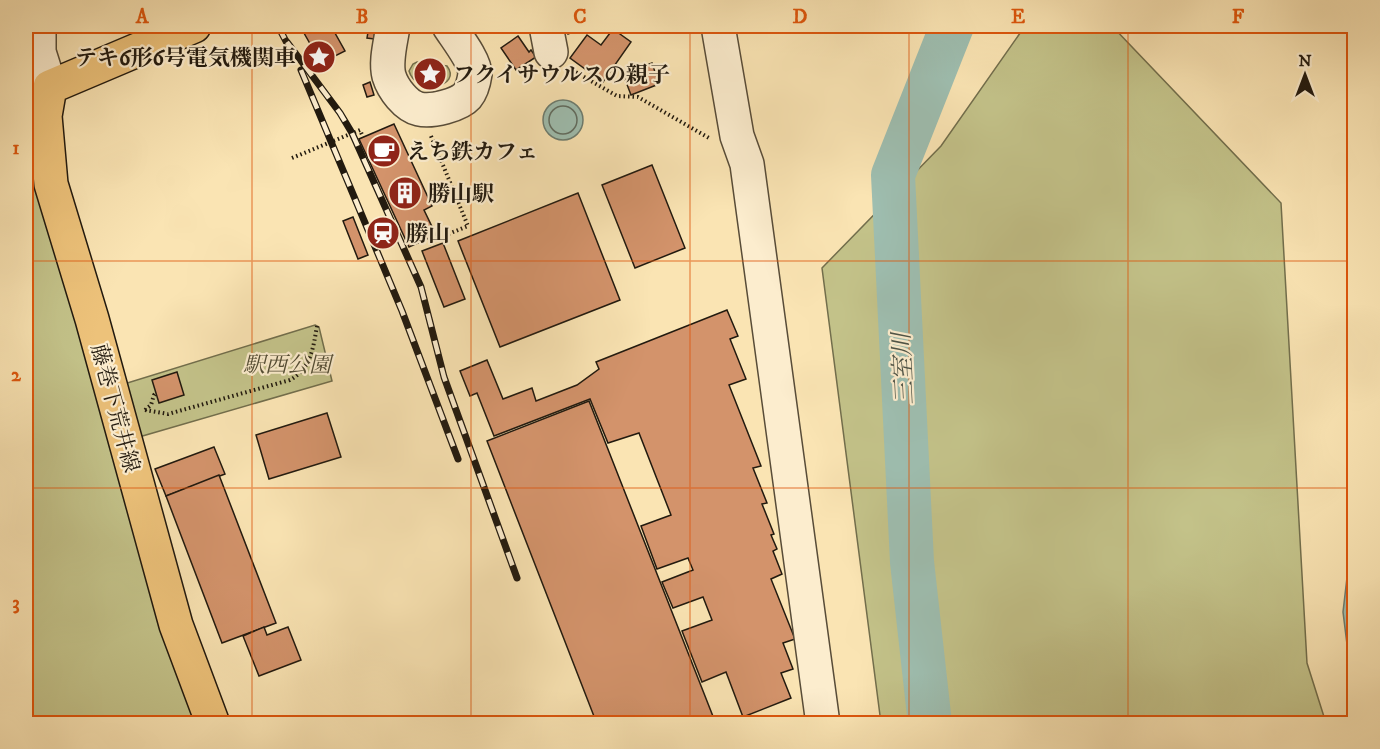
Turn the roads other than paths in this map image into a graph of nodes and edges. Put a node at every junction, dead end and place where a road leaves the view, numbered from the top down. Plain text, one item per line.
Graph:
1 (39, 26) edge
2 (195, 26) edge
3 (393, 26) edge
4 (449, 26) edge
5 (718, 26) edge
6 (50, 87) junction
7 (213, 723) edge
8 (823, 723) edge

1 - 6 street
2 - 6 main road
3 - 4 street
5 - 8 street
6 - 7 main road, 藤巻下荒井線

